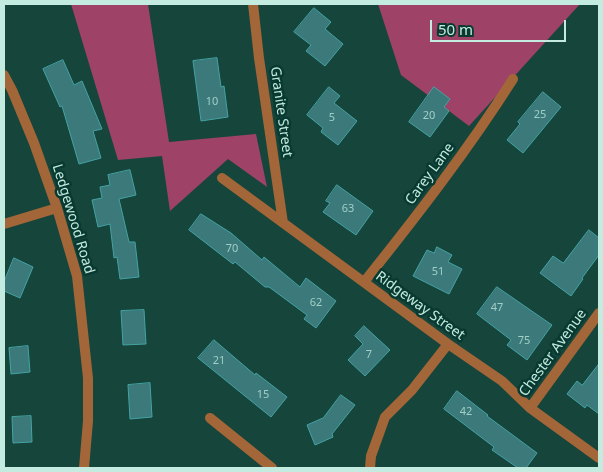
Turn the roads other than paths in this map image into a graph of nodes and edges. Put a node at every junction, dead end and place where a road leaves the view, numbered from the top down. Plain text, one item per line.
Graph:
1 (253, 4) edge
2 (4, 75) edge
3 (513, 79) dead end
4 (222, 178) dead end
5 (57, 208) junction
6 (4, 224) edge
7 (283, 224) junction
8 (364, 282) junction
9 (599, 313) edge
10 (448, 344) junction
11 (530, 408) junction
12 (210, 418) dead end
13 (599, 458) edge
14 (84, 468) edge
15 (272, 468) edge
16 (370, 468) edge

1 - 7 street, Granite Street
2 - 5 street, Ledgewood Road
3 - 8 street, Carey Lane
4 - 7 street, Ridgeway Street
5 - 6 street
5 - 14 street, Ledgewood Road
7 - 8 street, Ridgeway Street
8 - 10 street, Ridgeway Street
9 - 11 street, Chester Avenue
10 - 11 street, Ridgeway Street
10 - 16 street
11 - 13 street, Ridgeway Street
12 - 15 street

